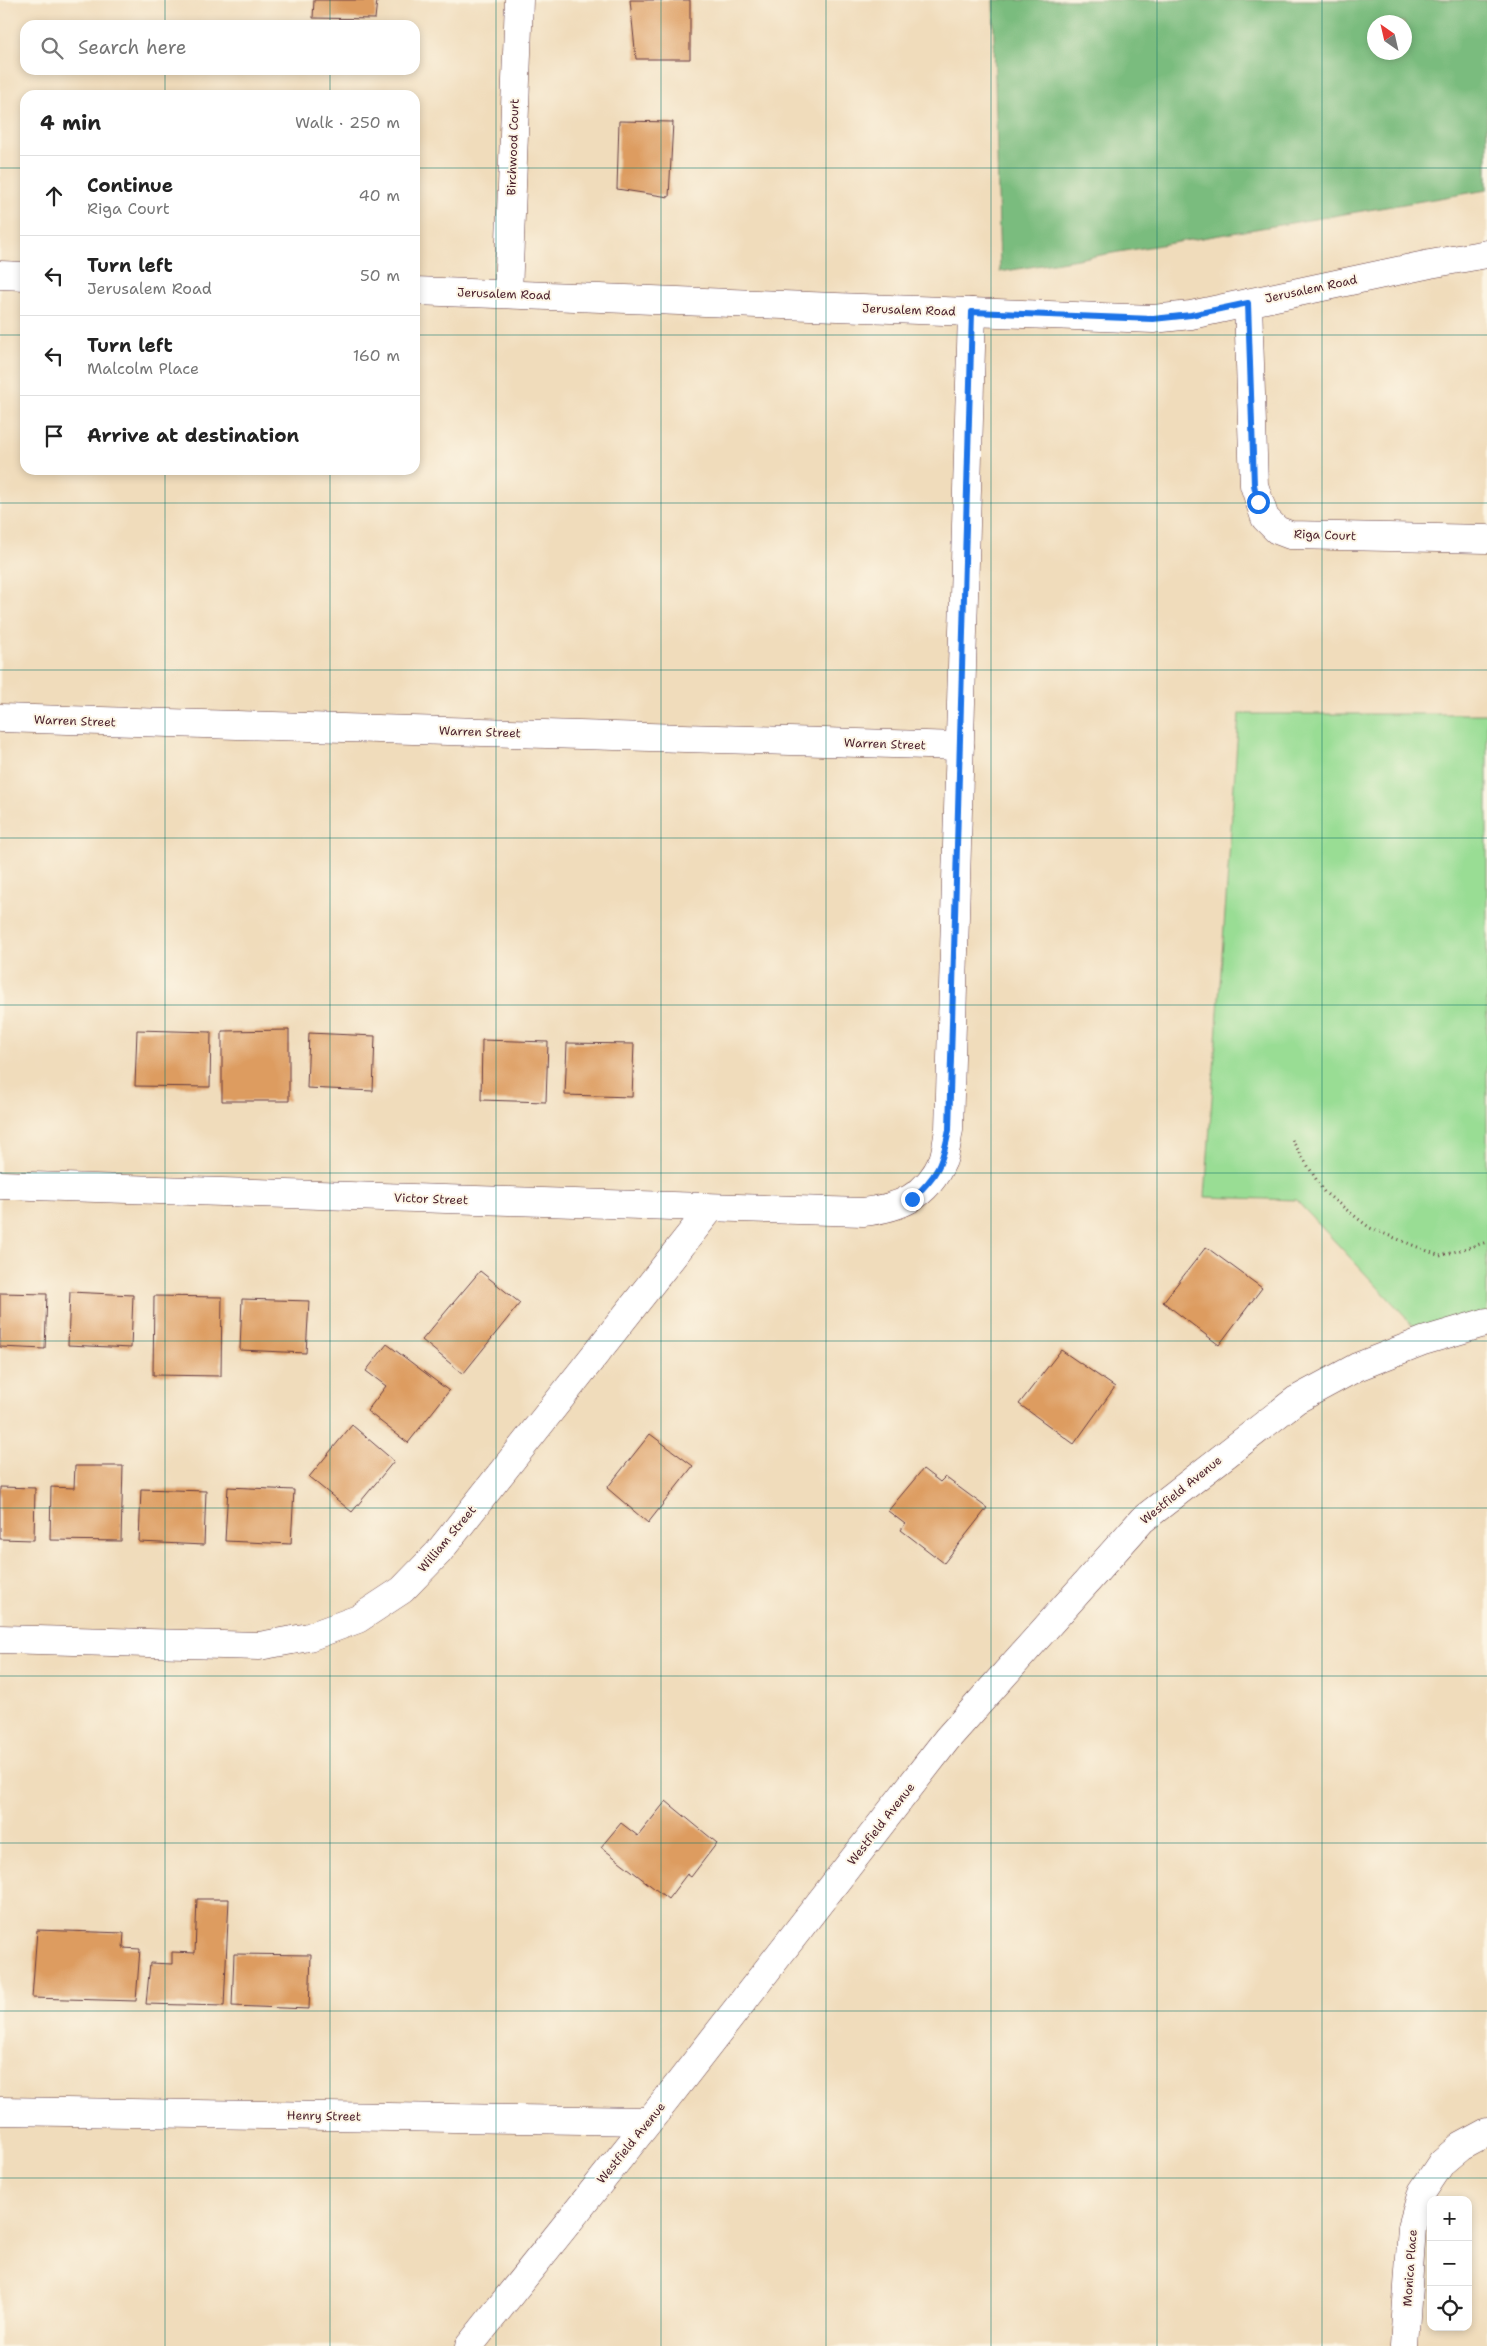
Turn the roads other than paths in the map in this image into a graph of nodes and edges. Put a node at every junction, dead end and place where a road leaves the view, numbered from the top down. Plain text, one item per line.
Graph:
1 (518, 0) edge
2 (1487, 254) edge
3 (0, 275) edge
4 (20, 276) edge
5 (420, 291) edge
6 (508, 294) junction
7 (1248, 303) junction
8 (972, 312) junction
9 (1487, 539) edge
10 (0, 718) edge
11 (960, 746) junction
12 (0, 1185) edge
13 (711, 1208) junction
14 (1487, 1322) edge
15 (0, 1639) edge
16 (0, 2111) edge
17 (647, 2121) junction
18 (1487, 2132) edge
19 (468, 2346) edge
20 (1404, 2346) edge

1 - 6 street, Birchwood Court
2 - 7 street, Jerusalem Road
3 - 4 street
5 - 6 street, Jerusalem Road
6 - 8 street, Jerusalem Road
7 - 8 street, Jerusalem Road
7 - 9 street, Riga Court
8 - 11 street, Victor Street
10 - 11 street, Warren Street
11 - 13 street, Victor Street
12 - 13 street, Victor Street
13 - 15 street, William Street
14 - 17 street, Westfield Avenue
16 - 17 street, Henry Street
17 - 19 street, Westfield Avenue
18 - 20 street, Monica Place

